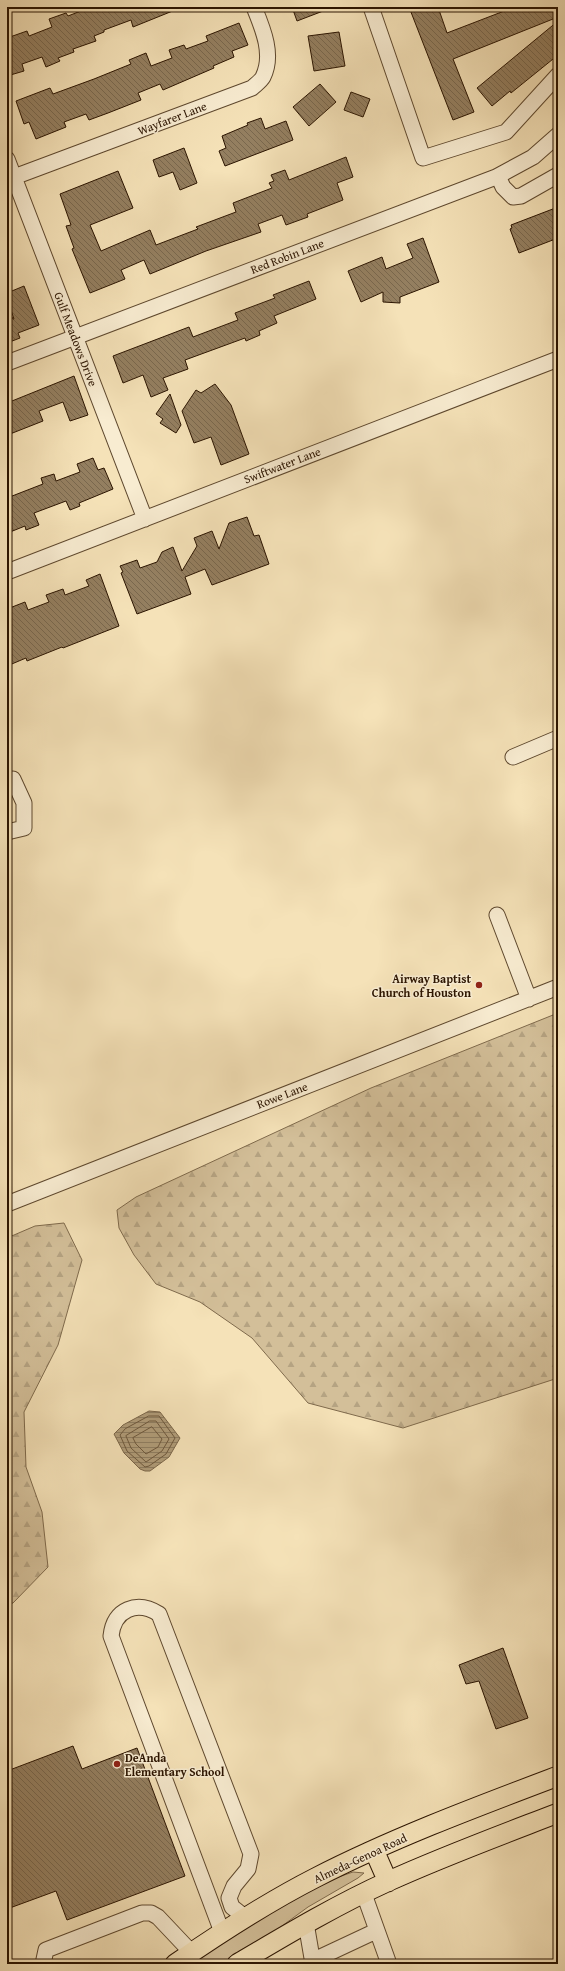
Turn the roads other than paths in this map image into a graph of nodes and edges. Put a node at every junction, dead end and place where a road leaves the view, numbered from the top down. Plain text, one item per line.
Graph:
1 (371, 7) edge
2 (255, 10) edge
3 (558, 75) edge
4 (557, 139) edge
5 (7, 159) edge
6 (558, 175) edge
7 (498, 176) junction
8 (14, 177) junction
9 (75, 336) junction
10 (558, 359) edge
11 (7, 363) edge
12 (145, 518) junction
13 (7, 572) edge
14 (558, 738) edge
15 (513, 757) dead end
16 (13, 779) dead end
17 (7, 832) edge
18 (496, 915) dead end
19 (558, 987) edge
20 (529, 999) junction
21 (7, 1204) edge
22 (558, 1776) edge
23 (558, 1813) edge
24 (374, 1850) junction
25 (388, 1882) junction
26 (364, 1894) junction
27 (246, 1918) junction
28 (306, 1923) junction
29 (376, 1931) junction
30 (222, 1932) junction
31 (192, 1953) junction
32 (312, 1962) edge
33 (44, 1964) edge
34 (175, 1964) edge
35 (237, 1964) edge
36 (388, 1964) edge

1 - 3 street
2 - 8 street, Wayfarer Lane
4 - 7 street, Red Robin Lane
5 - 8 street, Gulf Meadows Drive
6 - 7 street
7 - 9 street, Red Robin Lane
8 - 9 street, Gulf Meadows Drive
9 - 11 street, Red Robin Lane
9 - 12 street, Gulf Meadows Drive
10 - 12 street, Swiftwater Lane
12 - 13 street, Swiftwater Lane
14 - 15 street
16 - 17 street
18 - 20 street
19 - 20 street, Rowe Lane
20 - 21 street, Rowe Lane
22 - 24 main road, Almeda-Genoa Road
23 - 25 main road
24 - 25 main road
24 - 27 main road, Almeda-Genoa Road
25 - 26 main road
26 - 28 main road
26 - 29 street
27 - 30 main road, Almeda-Genoa Road
27 - 30 street
28 - 32 street
28 - 35 main road
29 - 32 street
29 - 36 street
30 - 31 main road, Almeda-Genoa Road
31 - 33 street
31 - 34 main road, Almeda-Genoa Road

